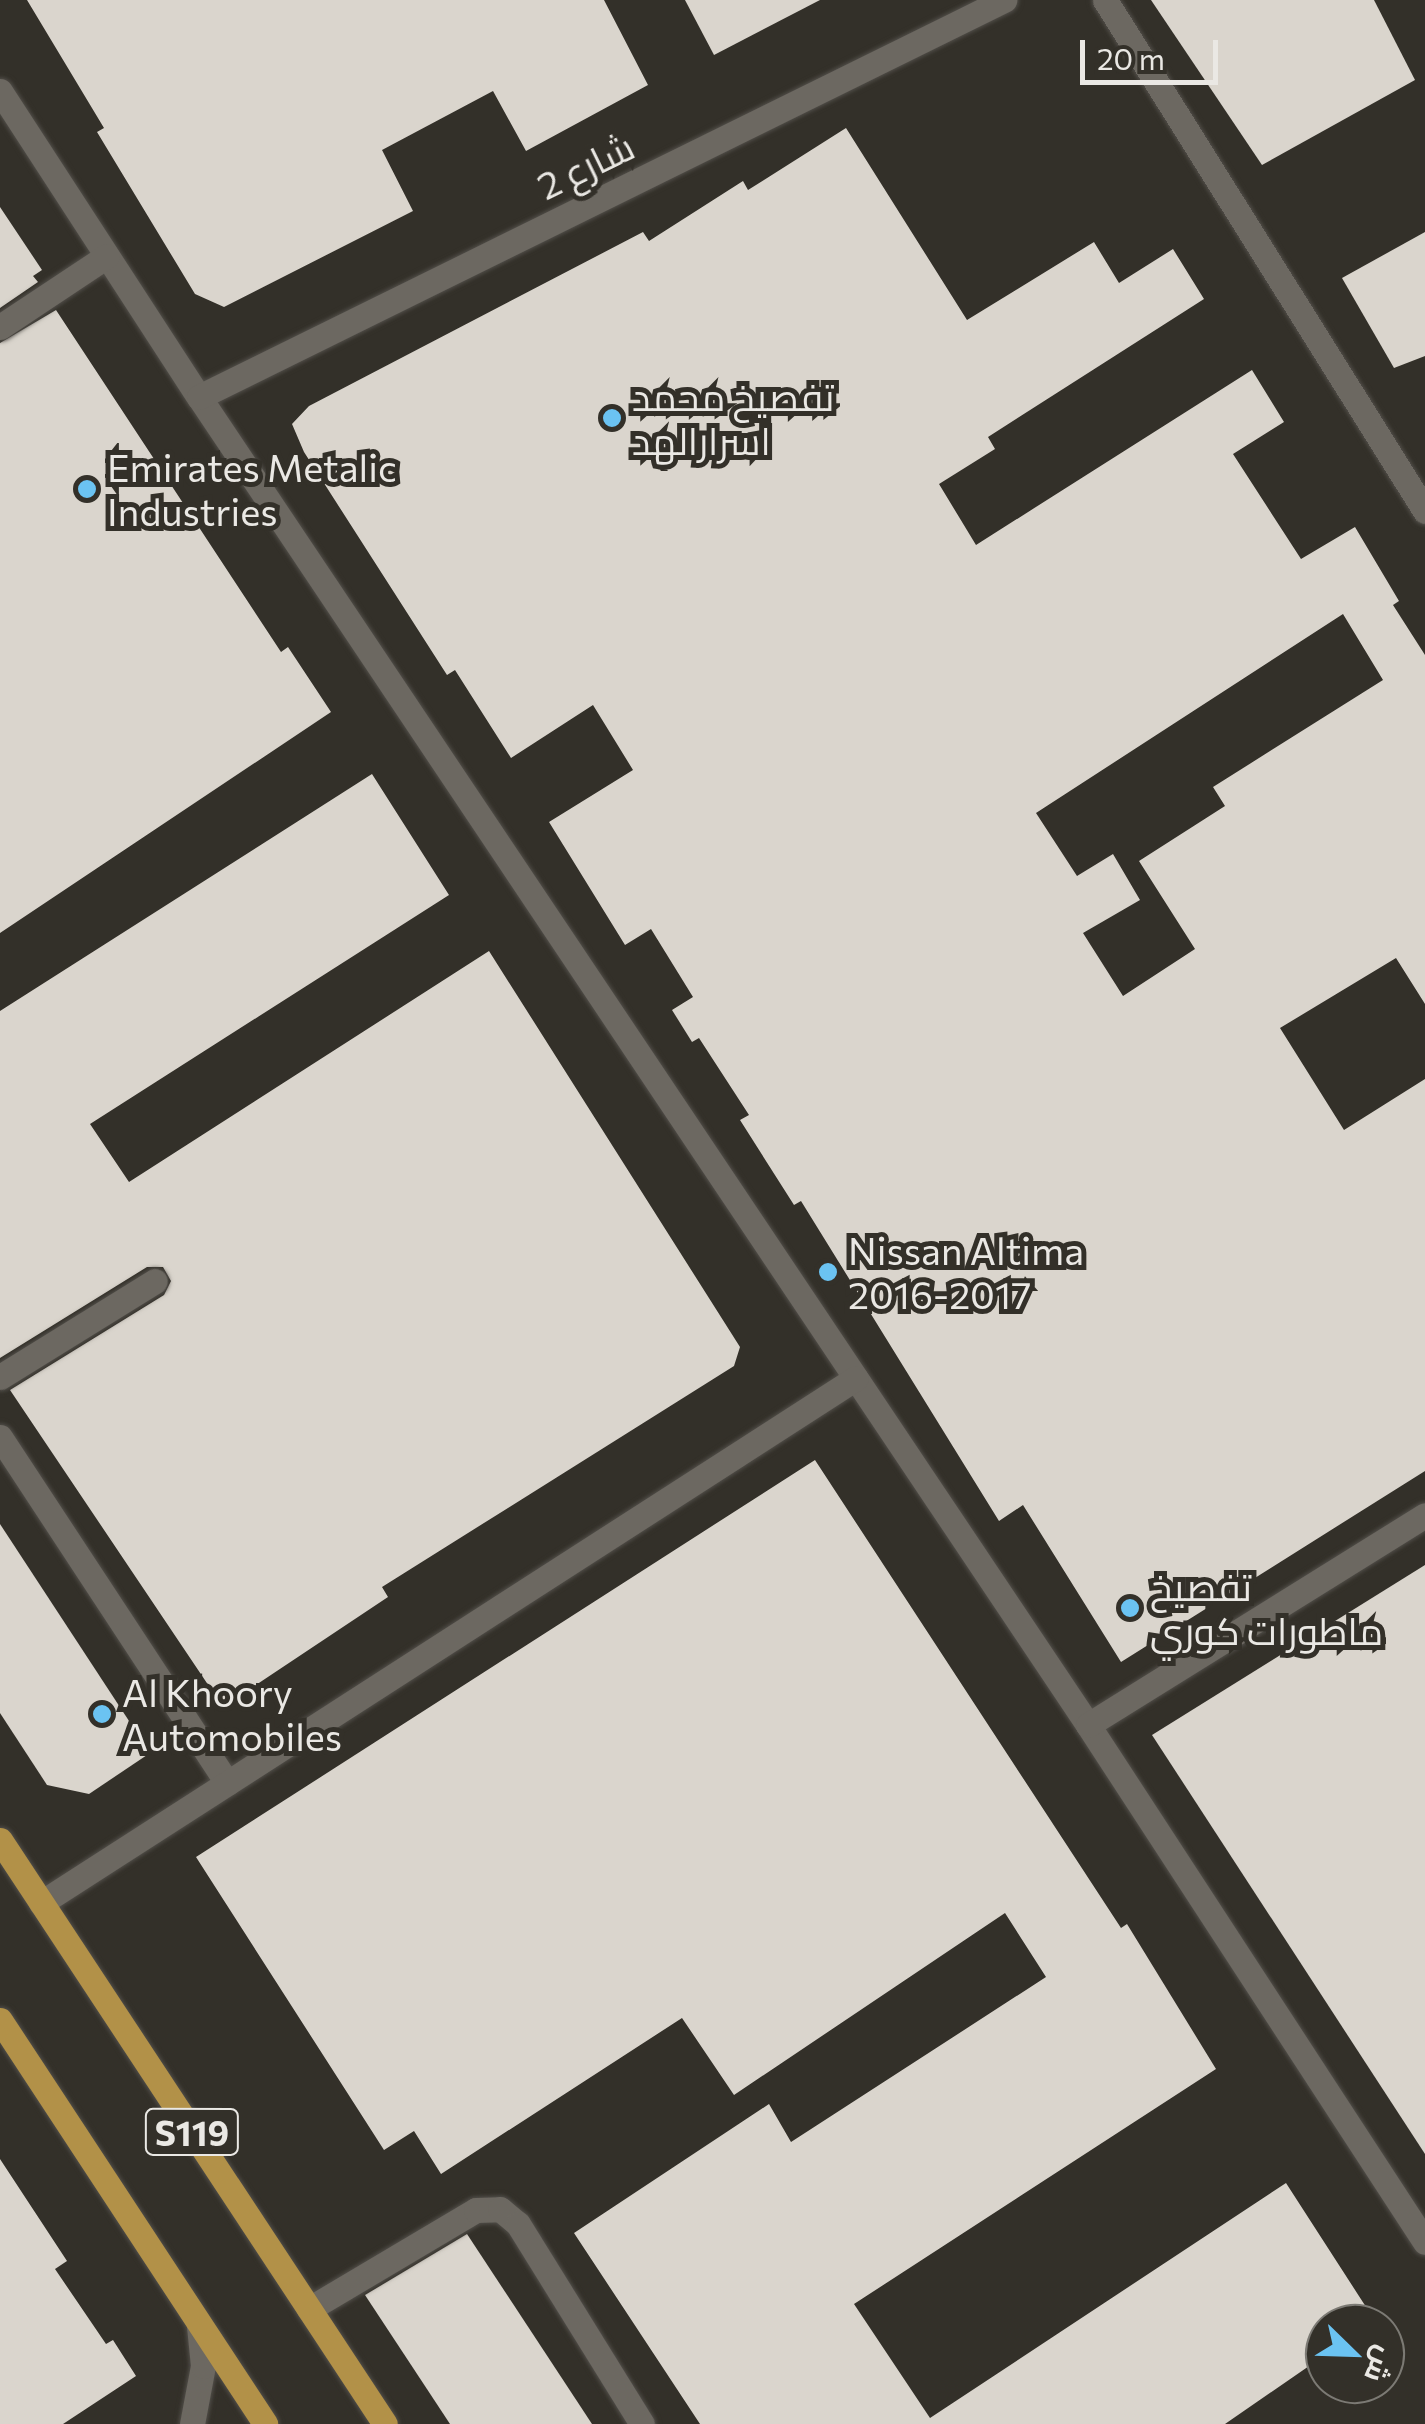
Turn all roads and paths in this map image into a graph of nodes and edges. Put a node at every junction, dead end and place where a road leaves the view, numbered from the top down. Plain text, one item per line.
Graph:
1 (1004, 0) edge
2 (1105, 0) edge
3 (0, 92) edge
4 (107, 256) junction
5 (0, 327) edge
6 (200, 398) junction
7 (1425, 512) edge
8 (155, 1281) dead end
9 (0, 1377) edge
10 (856, 1378) junction
11 (0, 1437) edge
12 (1425, 1516) edge
13 (1088, 1725) junction
14 (227, 1783) junction
15 (0, 1840) edge
16 (42, 1902) junction
17 (0, 2020) edge
18 (1425, 2242) edge
19 (309, 2309) junction
20 (200, 2326) junction
21 (192, 2424) edge
22 (265, 2424) edge
23 (384, 2424) edge
24 (642, 2424) edge

1 - 6 street, شارع 2
2 - 7 street
3 - 4 street
4 - 5 street
4 - 6 street
6 - 10 street
8 - 9 street
10 - 13 street
10 - 14 street
11 - 14 street
12 - 13 street
13 - 18 street
14 - 16 street
15 - 16 main road, S119
16 - 19 main road, S119
17 - 20 main road, S119
19 - 23 main road, S119
19 - 24 street
20 - 21 street
20 - 22 main road, S119

